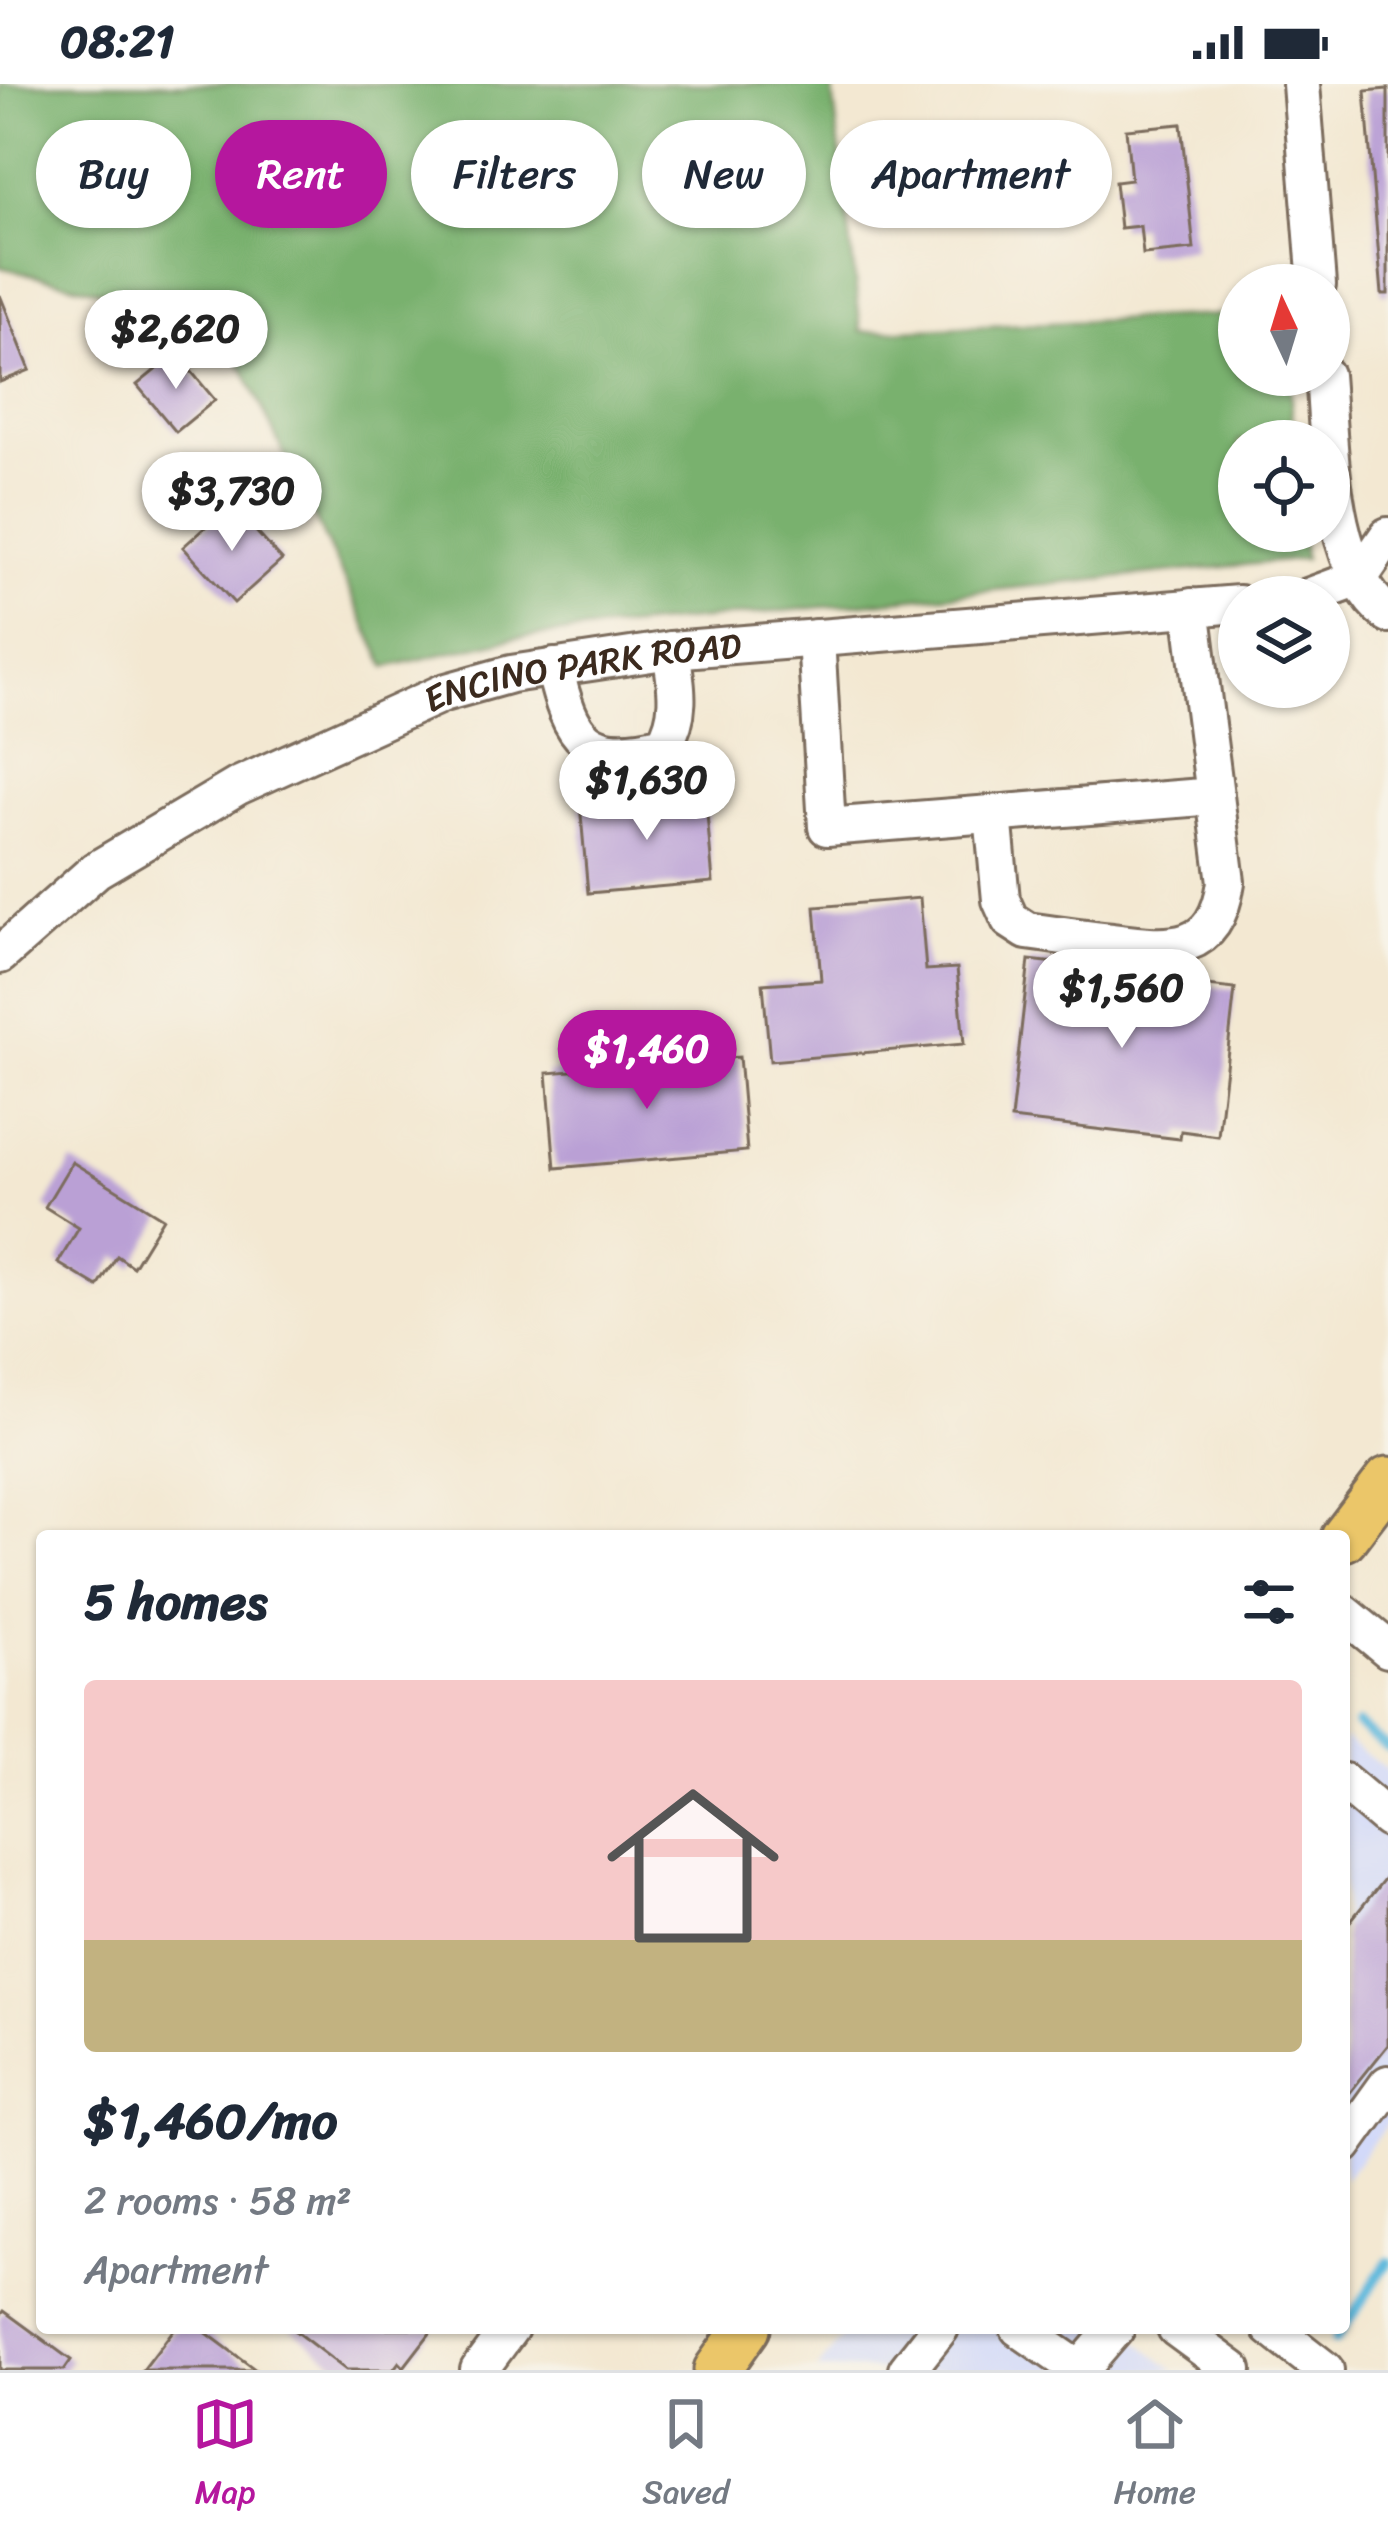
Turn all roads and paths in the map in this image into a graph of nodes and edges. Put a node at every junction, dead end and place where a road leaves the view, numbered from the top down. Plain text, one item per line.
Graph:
1 (1300, 84) edge
2 (1315, 264) edge
3 (1326, 396) edge
4 (1388, 536) edge
5 (1359, 578) junction
6 (1350, 581) edge
7 (1218, 606) edge
8 (1191, 608) junction
9 (1388, 614) edge
10 (816, 638) junction
11 (671, 650) junction
12 (554, 667) junction
13 (1215, 796) junction
14 (993, 814) junction
15 (0, 955) edge
16 (1388, 1480) edge
17 (1350, 1530) edge
18 (1350, 1618) edge
19 (1388, 1649) edge
20 (1350, 1796) edge
21 (1388, 1819) edge
22 (1388, 2084) edge
23 (1350, 2138) edge
24 (506, 2334) edge
25 (743, 2334) edge
26 (935, 2334) edge
27 (1028, 2334) edge
28 (1111, 2334) edge
29 (1184, 2334) edge
30 (1279, 2334) edge
31 (479, 2370) edge
32 (717, 2370) edge
33 (908, 2370) edge
34 (1234, 2370) edge
35 (1324, 2370) edge

1 - 2 street
3 - 5 street
4 - 5 street
5 - 6 street
5 - 9 street
7 - 8 street, ENCINO PARK ROAD
8 - 10 street, ENCINO PARK ROAD
8 - 13 street
10 - 11 street, ENCINO PARK ROAD
10 - 14 street
11 - 12 street, ENCINO PARK ROAD
11 - 12 street
12 - 15 street, ENCINO PARK ROAD
13 - 14 street
13 - 14 street
16 - 17 main road
18 - 19 street
20 - 21 street
22 - 23 street
24 - 31 street
25 - 32 main road
26 - 33 street
27 - 28 street
29 - 34 street
30 - 35 street

